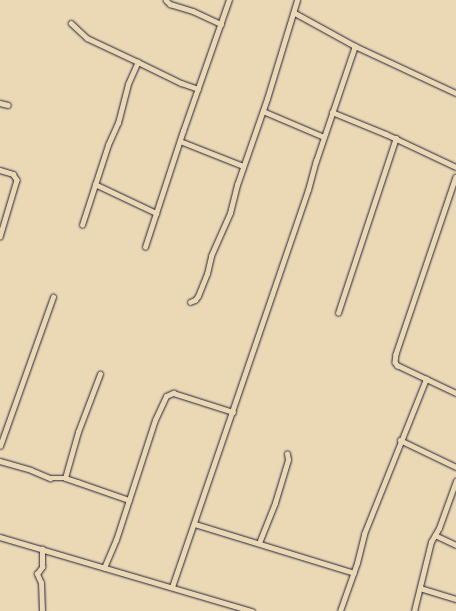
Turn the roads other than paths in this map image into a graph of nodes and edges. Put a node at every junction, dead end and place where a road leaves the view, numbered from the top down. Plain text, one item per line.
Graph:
1 (166, 0) edge
2 (229, 0) edge
3 (297, 0) edge
4 (295, 13) junction
5 (70, 23) dead end
6 (221, 24) junction
7 (355, 46) junction
8 (138, 62) junction
9 (198, 89) junction
10 (456, 93) edge
11 (0, 103) edge
12 (8, 105) dead end
13 (263, 111) junction
14 (332, 112) junction
15 (324, 137) junction
16 (396, 138) junction
17 (180, 141) junction
18 (243, 166) junction
19 (456, 167) edge
20 (0, 170) edge
21 (456, 177) edge
22 (95, 184) junction
23 (156, 213) junction
24 (82, 225) dead end
25 (0, 237) edge
26 (145, 247) dead end
27 (53, 297) dead end
28 (190, 302) dead end
29 (338, 313) dead end
30 (100, 374) dead end
31 (426, 379) junction
32 (456, 393) edge
33 (233, 412) junction
34 (400, 440) junction
35 (0, 446) edge
36 (287, 454) dead end
37 (0, 461) edge
38 (456, 467) edge
39 (65, 478) junction
40 (456, 481) edge
41 (129, 500) junction
42 (195, 524) junction
43 (435, 535) junction
44 (0, 537) edge
45 (259, 543) junction
46 (456, 545) edge
47 (42, 549) junction
48 (104, 568) junction
49 (354, 573) junction
50 (172, 587) junction
51 (420, 588) junction
52 (456, 599) edge
53 (42, 611) edge
54 (252, 611) edge
55 (340, 611) edge
56 (414, 611) edge

1 - 6 street
2 - 6 street
3 - 4 street
4 - 7 street
4 - 13 street
5 - 8 street
6 - 9 street
7 - 10 street
7 - 14 street
8 - 9 street
8 - 22 street
9 - 17 street
11 - 12 street
13 - 15 street
13 - 18 street
14 - 15 street
14 - 16 street
15 - 33 street
16 - 19 street
16 - 29 street
17 - 18 street
17 - 23 street
18 - 28 street
20 - 25 street
21 - 31 street
22 - 23 street
22 - 24 street
23 - 26 street
27 - 35 street
30 - 39 street
31 - 32 street
31 - 34 street
33 - 41 street
33 - 42 street
34 - 38 street
34 - 49 street
36 - 45 street
37 - 39 street
39 - 41 street
40 - 43 street
41 - 48 street
42 - 45 street
42 - 50 street
43 - 46 street
43 - 51 street
44 - 47 street
45 - 49 street
47 - 48 street
47 - 53 street
48 - 50 street
49 - 55 street
50 - 54 street
51 - 52 street
51 - 56 street

